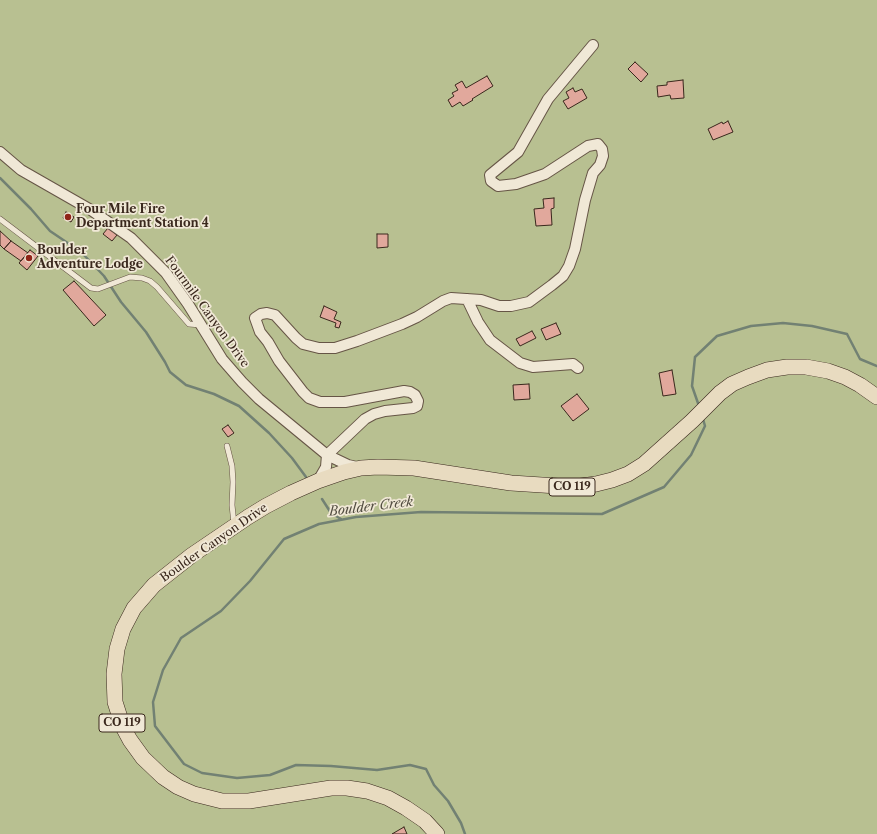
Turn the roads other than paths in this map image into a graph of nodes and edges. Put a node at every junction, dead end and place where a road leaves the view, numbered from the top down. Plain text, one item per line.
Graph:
1 (593, 45) dead end
2 (1, 153) edge
3 (0, 219) edge
4 (467, 299) junction
5 (201, 325) junction
6 (578, 368) dead end
7 (877, 397) edge
8 (227, 446) dead end
9 (327, 455) junction
10 (361, 468) junction
11 (318, 481) junction
12 (235, 526) junction
13 (437, 834) edge

1 - 4 street
2 - 5 street, Fourmile Canyon Drive
3 - 5 lane
4 - 6 street
4 - 9 street
5 - 9 street, Fourmile Canyon Drive
7 - 10 main road, Boulder Canyon Drive / CO 119
8 - 12 lane
9 - 10 street, Fourmile Canyon Drive
9 - 11 street
10 - 11 main road, Boulder Canyon Drive / CO 119
11 - 12 main road, Boulder Canyon Drive / CO 119
12 - 13 main road, Boulder Canyon Drive / CO 119

